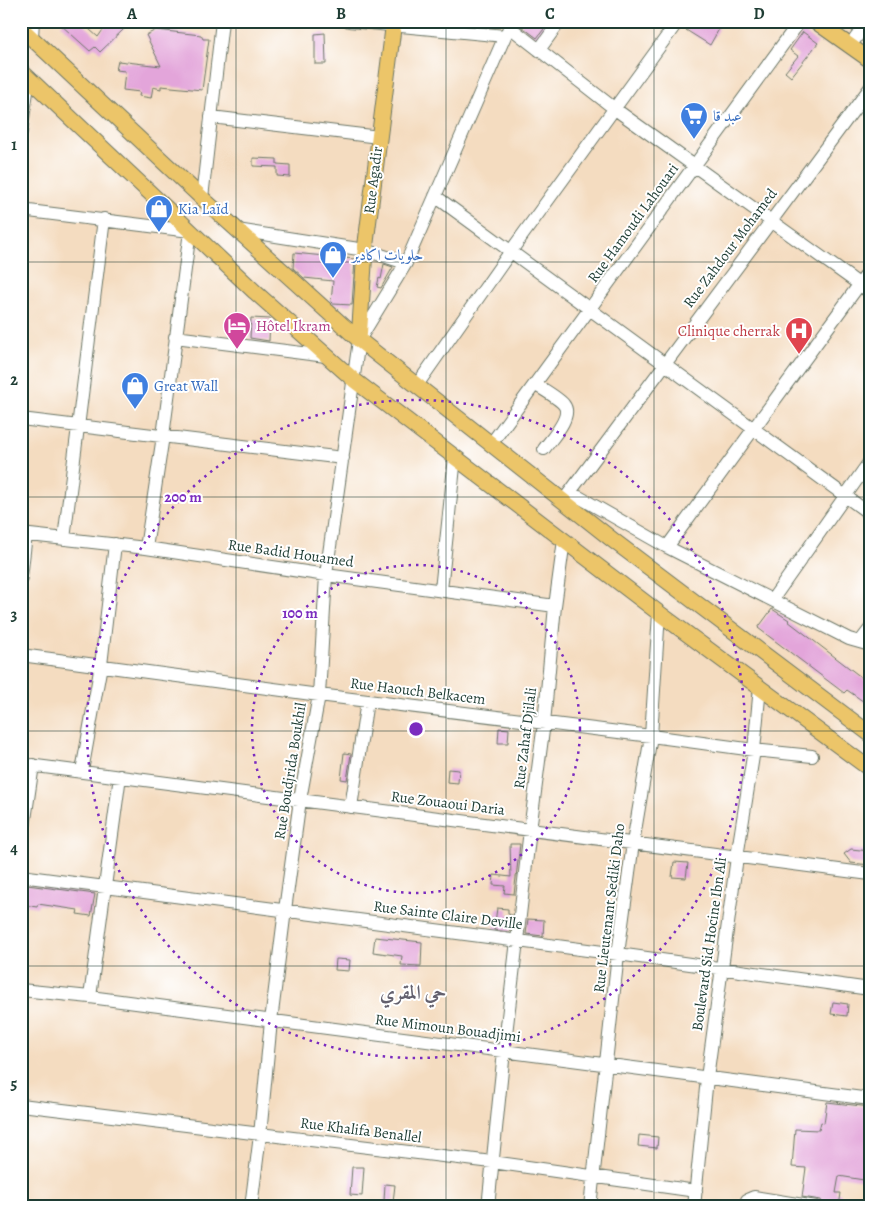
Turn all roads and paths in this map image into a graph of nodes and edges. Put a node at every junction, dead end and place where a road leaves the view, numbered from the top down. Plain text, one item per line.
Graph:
1 (33, 21) edge
2 (222, 21) edge
3 (349, 21) edge
4 (560, 21) edge
5 (678, 21) edge
6 (800, 21) edge
7 (815, 21) edge
8 (868, 21) edge
9 (393, 23) edge
10 (510, 28) edge
11 (26, 32) edge
12 (850, 46) junction
13 (539, 50) junction
14 (870, 60) edge
15 (25, 75) edge
16 (870, 88) edge
17 (615, 109) junction
18 (211, 117) junction
19 (21, 132) edge
20 (379, 137) junction
21 (695, 166) junction
22 (435, 196) junction
23 (202, 198) junction
24 (21, 210) edge
25 (104, 219) junction
26 (770, 220) junction
27 (237, 230) junction
28 (190, 231) junction
29 (365, 250) junction
30 (511, 251) junction
31 (406, 262) junction
32 (870, 270) edge
33 (864, 289) edge
34 (590, 309) junction
35 (175, 337) junction
36 (359, 340) junction
37 (326, 356) junction
38 (664, 364) junction
39 (354, 380) junction
40 (534, 384) junction
41 (417, 385) junction
42 (21, 419) edge
43 (77, 426) junction
44 (754, 428) junction
45 (163, 436) junction
46 (491, 444) junction
47 (544, 449) dead end
48 (455, 457) junction
49 (343, 458) junction
50 (870, 462) edge
51 (845, 496) junction
52 (564, 500) junction
53 (870, 514) edge
54 (23, 534) edge
55 (64, 538) junction
56 (564, 540) junction
57 (115, 544) junction
58 (667, 547) junction
59 (146, 548) junction
60 (326, 575) junction
61 (21, 578) edge
62 (441, 590) junction
63 (772, 600) junction
64 (555, 606) junction
65 (659, 613) junction
66 (870, 629) edge
67 (865, 644) edge
68 (21, 655) edge
69 (101, 665) junction
70 (760, 687) junction
71 (319, 695) junction
72 (367, 701) junction
73 (544, 723) junction
74 (870, 734) edge
75 (651, 736) junction
76 (754, 750) junction
77 (812, 756) dead end
78 (27, 764) edge
79 (870, 769) edge
80 (82, 771) junction
81 (120, 776) junction
82 (300, 800) junction
83 (351, 806) junction
84 (530, 830) junction
85 (632, 843) junction
86 (21, 847) edge
87 (737, 857) junction
88 (870, 874) edge
89 (21, 876) edge
90 (106, 886) junction
91 (285, 910) junction
92 (517, 941) junction
93 (618, 954) junction
94 (722, 968) junction
95 (870, 989) edge
96 (21, 990) edge
97 (90, 997) junction
98 (271, 1021) junction
99 (504, 1051) junction
100 (606, 1065) junction
101 (707, 1078) junction
102 (870, 1099) edge
103 (21, 1105) edge
104 (260, 1135) junction
105 (492, 1162) junction
106 (594, 1176) junction
107 (696, 1191) junction
108 (251, 1207) edge
109 (488, 1207) edge
110 (590, 1207) edge
111 (694, 1207) edge
112 (744, 1207) edge
113 (816, 1207) edge

1 - 11 street
2 - 18 street
3 - 9 street
4 - 13 street
5 - 17 street
6 - 21 street, Rue Hamoudi Lahouari
7 - 12 main road
8 - 12 street
9 - 10 street
9 - 20 main road, Rue Agadir
10 - 13 street
10 - 22 street
11 - 23 main road
12 - 14 main road
13 - 17 street
15 - 19 street
15 - 28 main road
16 - 26 street, Rue Zahdour Mohamed
17 - 21 street
17 - 30 street
18 - 20 street
18 - 23 street
20 - 29 main road, Rue Agadir
21 - 26 street
21 - 34 street, Rue Hamoudi Lahouari
22 - 30 street
22 - 31 street
23 - 27 main road
24 - 25 street
25 - 28 street
25 - 43 street
26 - 33 street
26 - 38 street, Rue Zahdour Mohamed
27 - 29 street
27 - 36 main road
28 - 35 street
28 - 37 main road
29 - 31 street
29 - 36 main road, Rue Agadir
30 - 34 street
30 - 41 street
31 - 36 street
32 - 33 street
33 - 44 street
34 - 38 street
34 - 40 street, Rue Hamoudi Lahouari
35 - 37 street
35 - 45 street
36 - 39 street, Rue Boudjrida Boukhil
36 - 41 main road
37 - 39 main road
38 - 44 street
38 - 52 street, Rue Zahdour Mohamed
39 - 48 main road
39 - 49 street, Rue Boudjrida Boukhil
40 - 46 street, Rue Hamoudi Lahouari
40 - 47 street
41 - 46 main road
42 - 43 street
43 - 45 street
43 - 55 street
44 - 51 street
44 - 58 street
45 - 49 street
45 - 59 street
46 - 52 main road
48 - 56 main road
48 - 62 street
49 - 60 street, Rue Boudjrida Boukhil
50 - 51 street
51 - 53 street
51 - 63 street
52 - 58 street
52 - 74 main road
54 - 55 street, Rue Badid Houamed
54 - 61 street
55 - 57 street, Rue Badid Houamed
56 - 64 street, Rue Zahaf Djilali
56 - 65 main road
57 - 59 street, Rue Badid Houamed
57 - 69 street
58 - 63 street
59 - 60 street, Rue Badid Houamed
60 - 62 street, Rue Badid Houamed
60 - 71 street, Rue Boudjrida Boukhil
62 - 64 street, Rue Badid Houamed
63 - 67 street
64 - 73 street, Rue Zahaf Djilali
65 - 70 main road
65 - 75 street, Rue Lieutenant Sediki Daho
66 - 67 street
68 - 69 street, Rue Haouch Belkacem
69 - 71 street, Rue Haouch Belkacem
69 - 80 street
70 - 76 street, Boulevard Sid Hocine Ibn Ali
70 - 79 main road
71 - 72 street, Rue Haouch Belkacem
71 - 82 street, Rue Boudjrida Boukhil
72 - 73 street, Rue Haouch Belkacem
72 - 83 street
73 - 75 street, Rue Haouch Belkacem
73 - 84 street, Rue Zahaf Djilali
75 - 76 street, Rue Haouch Belkacem
75 - 85 street, Rue Lieutenant Sediki Daho
76 - 77 street, Rue Haouch Belkacem
76 - 87 street, Boulevard Sid Hocine Ibn Ali
78 - 80 street, Rue Zouaoui Daria
78 - 86 street
80 - 81 street, Rue Zouaoui Daria
81 - 82 street, Rue Zouaoui Daria
81 - 90 street
82 - 83 street, Rue Zouaoui Daria
82 - 91 street, Rue Boudjrida Boukhil
83 - 84 street, Rue Zouaoui Daria
84 - 85 street, Rue Zouaoui Daria
84 - 92 street, Rue Zahaf Djilali
85 - 87 street, Rue Zouaoui Daria
85 - 93 street, Rue Lieutenant Sediki Daho
87 - 88 street, Rue Zouaoui Daria
87 - 94 street, Boulevard Sid Hocine Ibn Ali
89 - 90 street, Rue Sainte Claire Deville
90 - 91 street, Rue Sainte Claire Deville
90 - 97 street
91 - 92 street, Rue Sainte Claire Deville
91 - 98 street, Rue Boudjrida Boukhil
92 - 93 street, Rue Sainte Claire Deville
92 - 99 street, Rue Zahaf Djilali
93 - 94 street, Rue Sainte Claire Deville
93 - 100 street, Rue Lieutenant Sediki Daho
94 - 95 street, Rue Sainte Claire Deville
94 - 101 street, Boulevard Sid Hocine Ibn Ali
96 - 97 street, Rue Mimoun Bouadjimi
97 - 98 street, Rue Mimoun Bouadjimi
98 - 99 street, Rue Mimoun Bouadjimi
98 - 104 street, Rue Boudjrida Boukhil
99 - 100 street, Rue Mimoun Bouadjimi
99 - 105 street, Rue Zahaf Djilali
100 - 101 street, Rue Mimoun Bouadjimi
100 - 106 street, Rue Lieutenant Sediki Daho
101 - 102 street, Rue Mimoun Bouadjimi
101 - 107 street, Boulevard Sid Hocine Ibn Ali
103 - 104 street, Rue Khalifa Benallel
104 - 105 street, Rue Khalifa Benallel
104 - 108 street, Rue Boudjrida Boukhil
105 - 106 street, Rue Khalifa Benallel
105 - 109 street, Rue Zahaf Djilali
106 - 107 street, Rue Khalifa Benallel
106 - 110 street, Rue Lieutenant Sediki Daho
107 - 111 street, Boulevard Sid Hocine Ibn Ali
112 - 113 street

